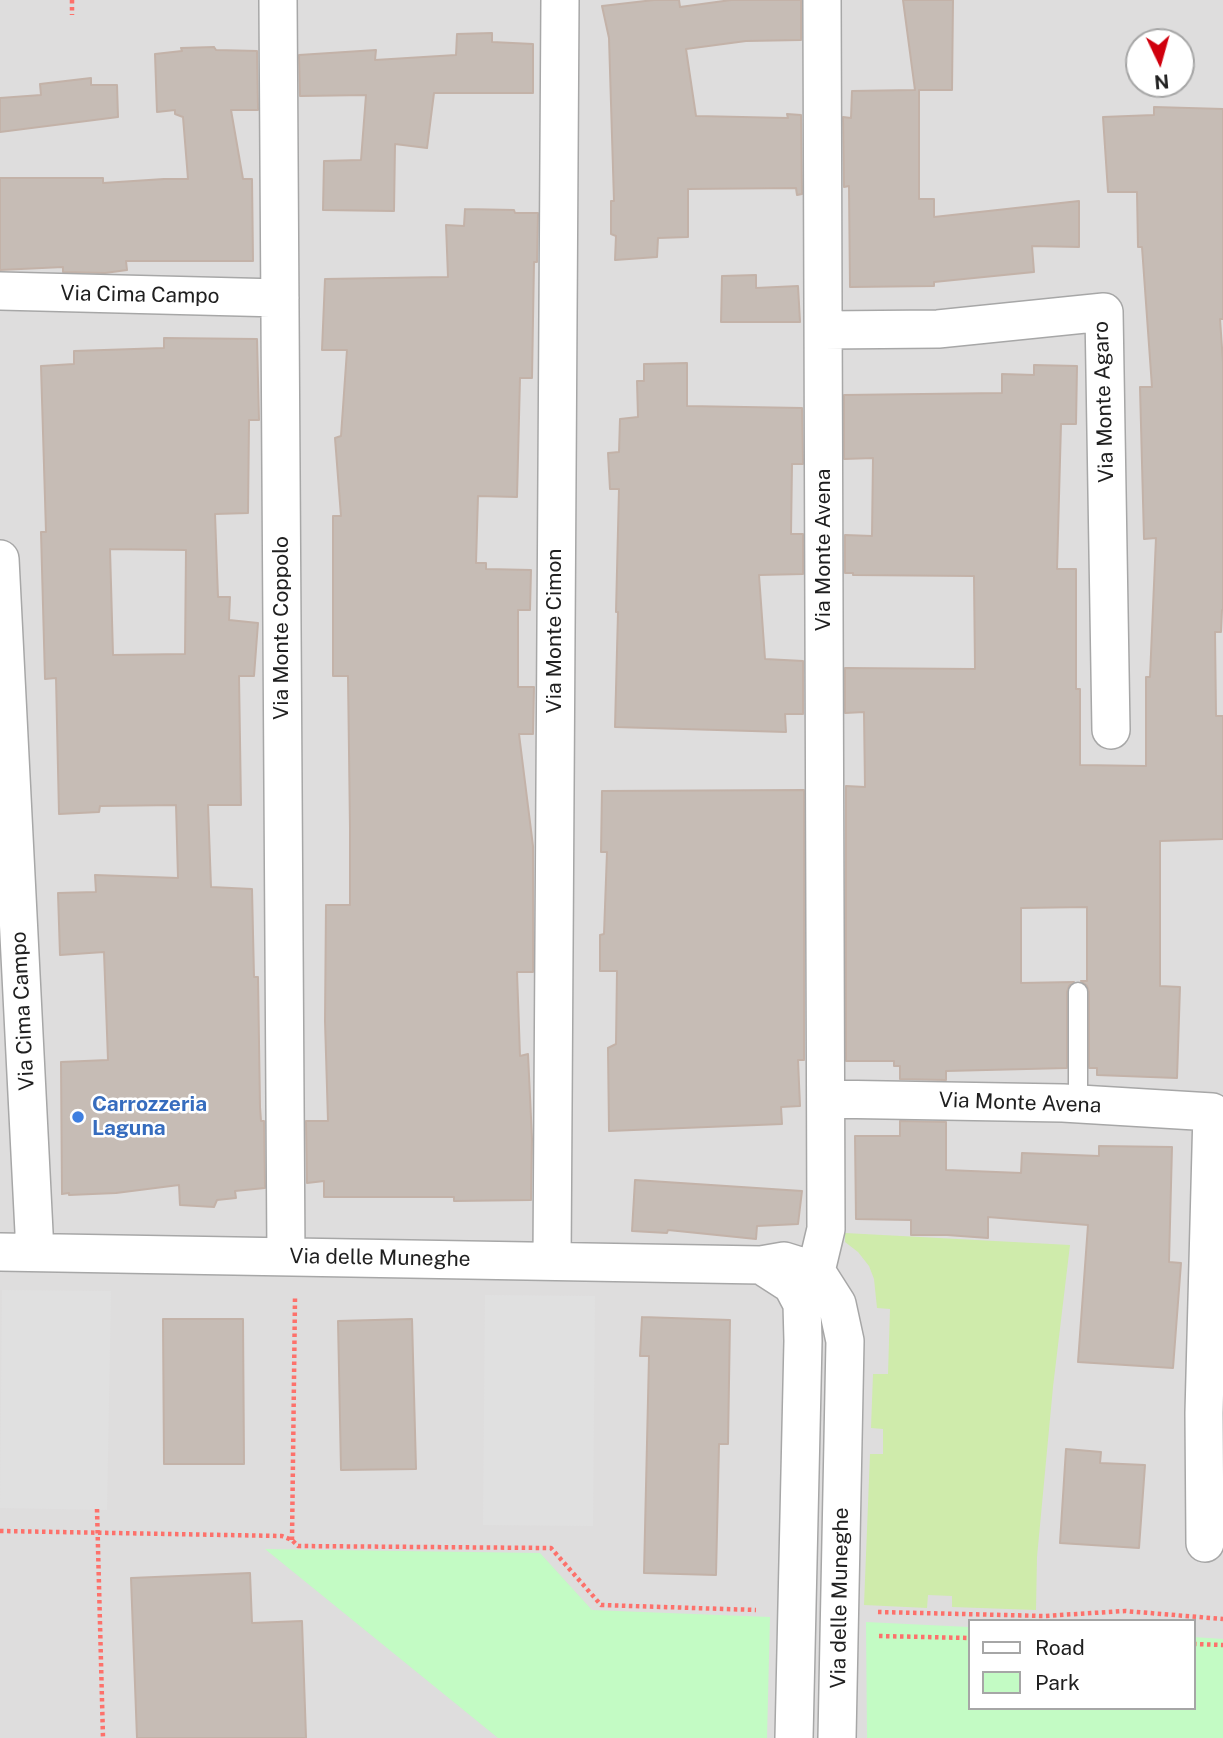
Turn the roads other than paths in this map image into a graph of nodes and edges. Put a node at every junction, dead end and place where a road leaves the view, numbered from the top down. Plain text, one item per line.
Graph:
1 (278, 0) edge
2 (560, 0) edge
3 (822, 0) edge
4 (0, 291) edge
5 (280, 298) junction
6 (824, 330) junction
7 (0, 559) edge
8 (1111, 730) dead end
9 (1077, 992) dead end
10 (827, 1099) junction
11 (1078, 1104) junction
12 (1218, 1112) edge
13 (18, 1252) edge
14 (286, 1256) junction
15 (552, 1261) junction
16 (761, 1265) junction
17 (816, 1271) junction
18 (1214, 1414) edge
19 (1205, 1543) dead end
20 (794, 1738) edge
21 (837, 1738) edge

1 - 5 street, Via Monte Coppolo
2 - 15 street, Via Monte Cimon
3 - 6 street, Via Monte Avena
4 - 5 street, Via Cima Campo
5 - 14 street, Via Monte Coppolo
6 - 8 street, Via Monte Agaro
6 - 10 street, Via Monte Avena
7 - 13 street, Via Cima Campo
9 - 11 lane
10 - 11 street, Via Monte Avena
10 - 17 street, Via Monte Avena
11 - 12 street, Via Monte Avena
12 - 18 street, Via Monte Avena
13 - 14 street, Via delle Muneghe
14 - 15 street, Via delle Muneghe
15 - 16 street, Via delle Muneghe
16 - 17 street, Via delle Muneghe
16 - 20 street, Via delle Muneghe
17 - 21 street, Via delle Muneghe
18 - 19 street, Via Monte Avena

